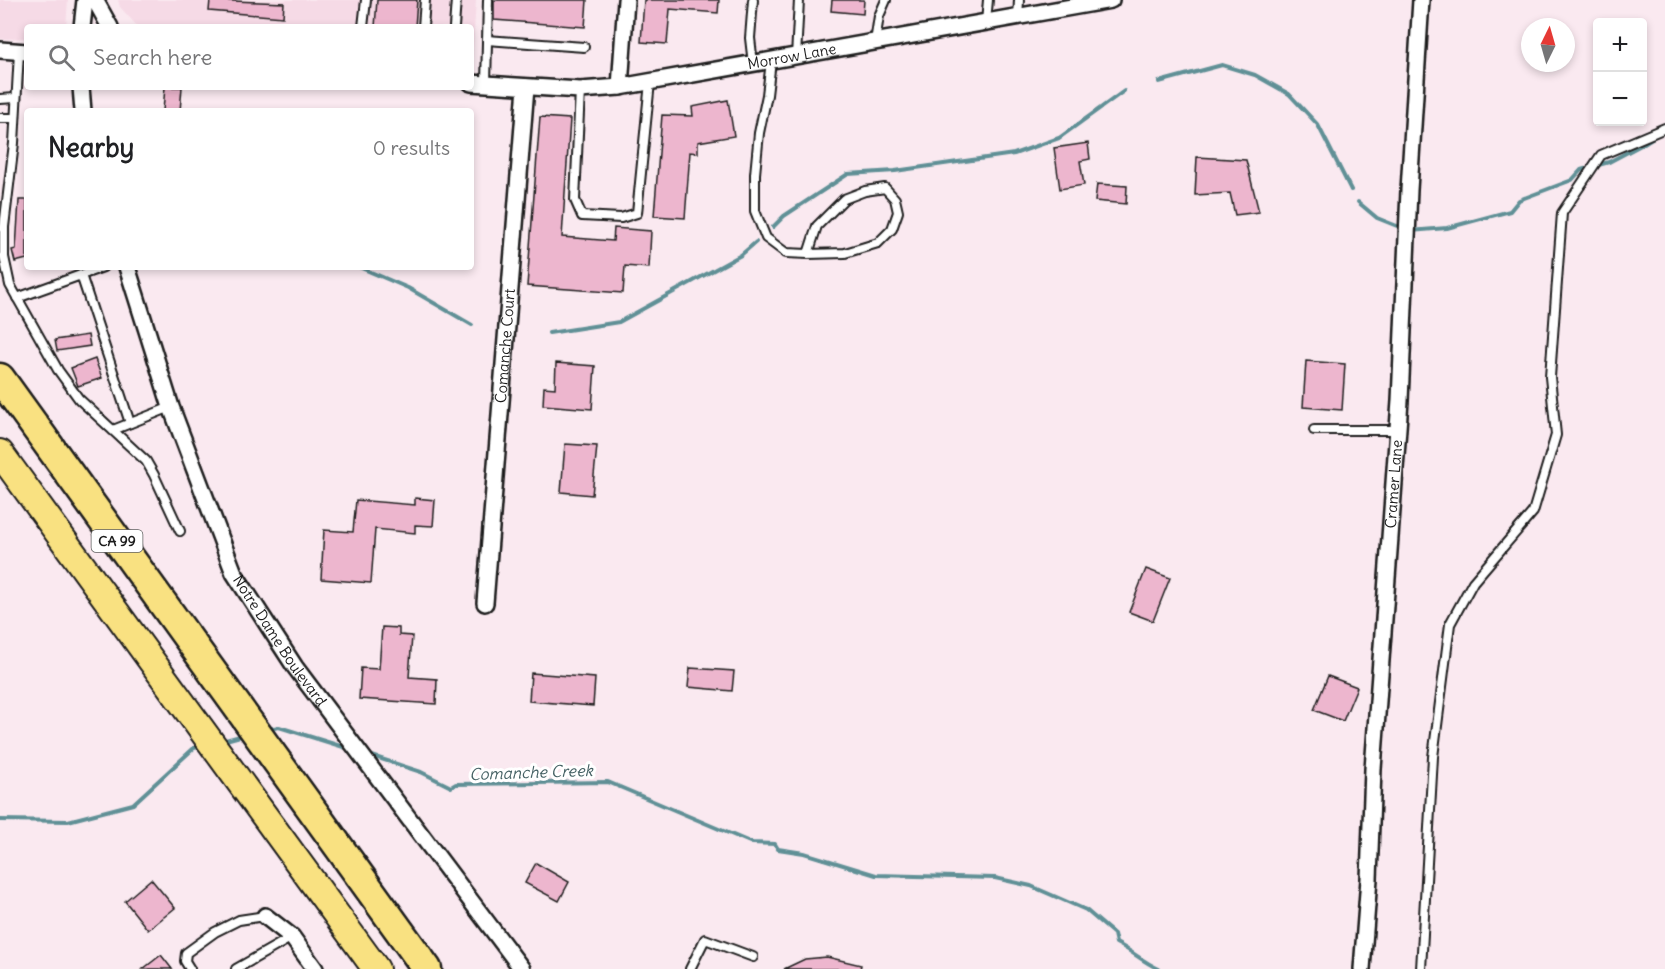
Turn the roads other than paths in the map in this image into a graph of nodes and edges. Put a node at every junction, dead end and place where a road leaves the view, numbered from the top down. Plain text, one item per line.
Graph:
1 (84, 0) edge
2 (95, 0) edge
3 (366, 0) edge
4 (425, 0) edge
5 (456, 0) edge
6 (488, 0) edge
7 (626, 0) edge
8 (753, 0) edge
9 (799, 0) edge
10 (886, 0) edge
11 (988, 0) edge
12 (1019, 0) edge
13 (1422, 0) edge
14 (1104, 1) edge
15 (1018, 18) junction
16 (82, 24) edge
17 (108, 24) edge
18 (363, 24) edge
19 (423, 24) edge
20 (454, 24) edge
21 (986, 24) junction
22 (487, 40) junction
23 (874, 43) junction
24 (584, 46) dead end
25 (0, 50) edge
26 (23, 52) edge
27 (796, 57) junction
28 (771, 61) junction
29 (753, 64) junction
30 (650, 82) junction
31 (478, 84) edge
32 (526, 87) junction
33 (620, 87) junction
34 (81, 90) edge
35 (580, 90) junction
36 (16, 98) junction
37 (0, 99) edge
38 (83, 108) edge
39 (0, 118) edge
40 (15, 118) junction
41 (1665, 128) edge
42 (0, 168) edge
43 (11, 169) junction
44 (808, 254) junction
45 (2, 257) edge
46 (95, 270) edge
47 (128, 270) edge
48 (81, 275) junction
49 (17, 298) junction
50 (0, 378) edge
51 (171, 406) junction
52 (130, 423) junction
53 (113, 430) junction
54 (1314, 430) dead end
55 (1398, 430) junction
56 (0, 453) edge
57 (180, 531) dead end
58 (485, 603) dead end
59 (265, 916) joint
60 (292, 937) junction
61 (753, 957) dead end
62 (190, 969) edge
63 (236, 969) edge
64 (315, 969) edge
65 (376, 969) edge
66 (427, 969) edge
67 (522, 969) edge
68 (690, 969) edge
69 (1362, 969) edge
70 (1421, 969) edge

1 - 16 street
2 - 17 street
3 - 18 lane
4 - 19 lane
5 - 20 lane
6 - 22 lane
7 - 33 street
8 - 29 lane
9 - 27 lane
10 - 23 lane
11 - 21 lane
12 - 15 lane
13 - 55 street, Cramer Lane
14 - 15 street, Morrow Lane
15 - 21 street, Morrow Lane
21 - 23 street, Morrow Lane
22 - 24 lane
22 - 31 lane
23 - 27 street, Morrow Lane
25 - 26 street
26 - 36 lane
27 - 28 street, Morrow Lane
28 - 29 street, Morrow Lane
28 - 44 lane
29 - 30 street, Morrow Lane
30 - 33 street, Morrow Lane
30 - 35 lane
31 - 32 street, Morrow Lane
32 - 35 street, Morrow Lane
32 - 58 street, Comanche Court
33 - 35 street, Morrow Lane
34 - 38 street
36 - 37 lane
36 - 40 lane
39 - 40 lane
40 - 43 lane
41 - 70 lane
42 - 43 lane
43 - 45 lane
44 - 44 lane
45 - 49 lane
46 - 48 lane
47 - 51 street, Notre Dame Boulevard
48 - 49 lane
48 - 52 lane
49 - 53 lane
50 - 66 highway, CA 99
51 - 52 lane
51 - 67 street, Notre Dame Boulevard
52 - 53 lane
53 - 57 lane
54 - 55 lane
55 - 69 street, Cramer Lane
56 - 65 highway, CA 99
59 - 60 street
59 - 62 lane
60 - 63 lane
60 - 64 street
61 - 68 lane

